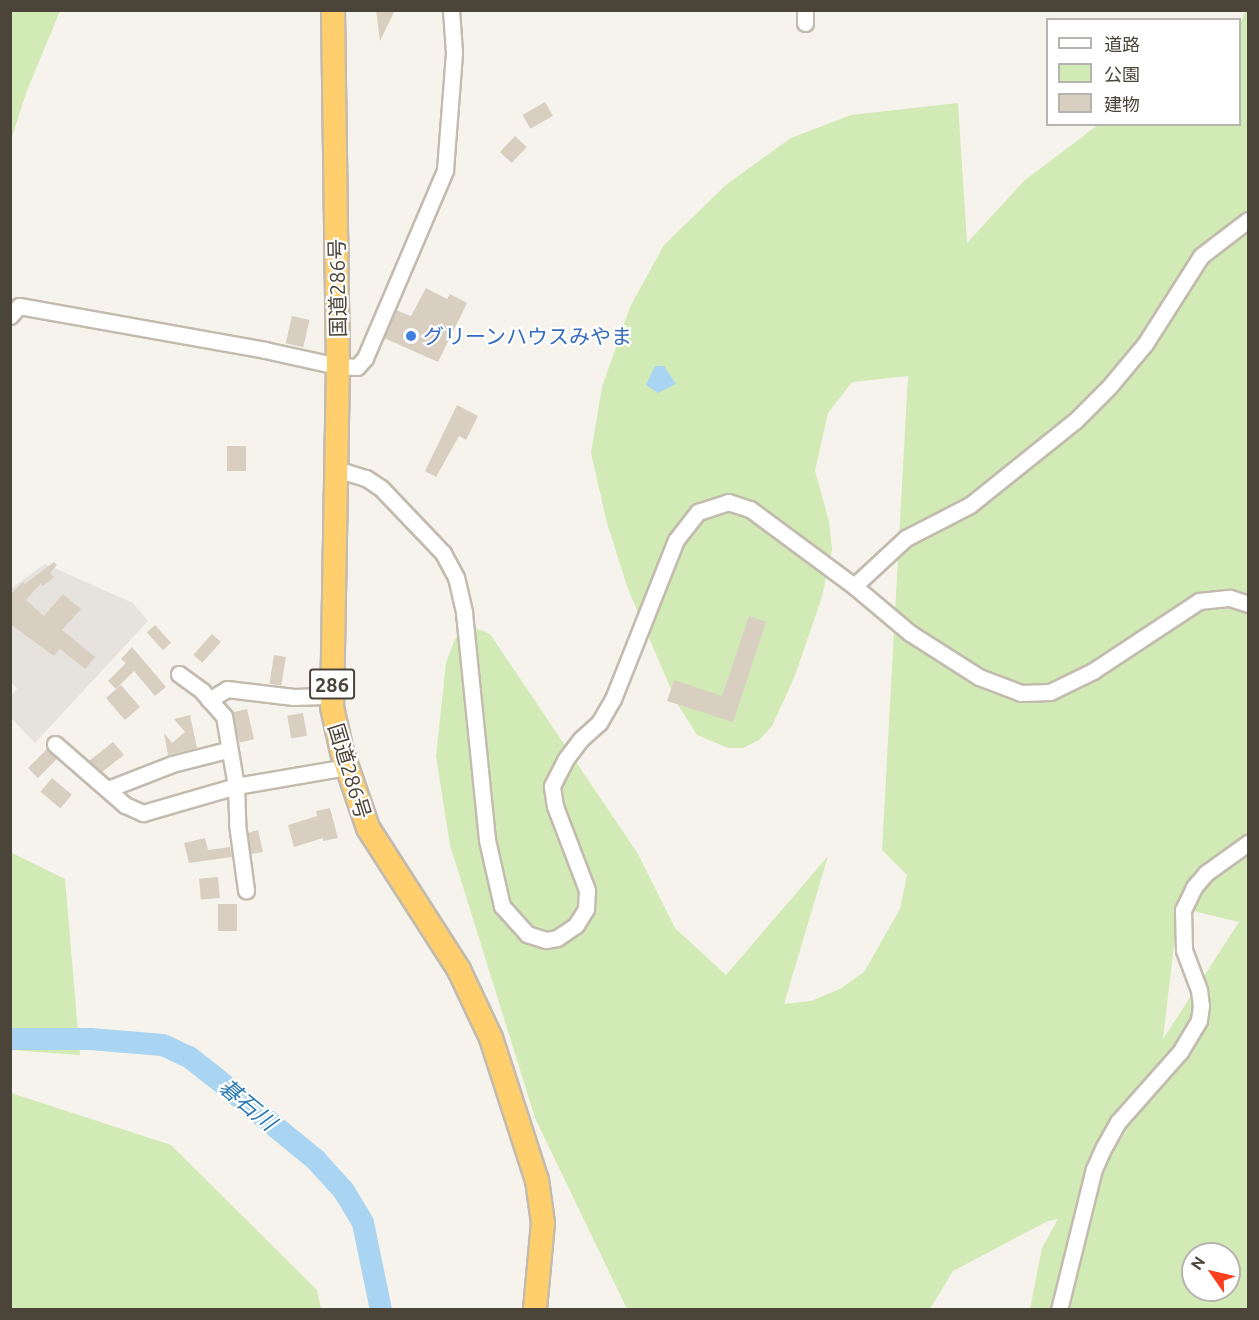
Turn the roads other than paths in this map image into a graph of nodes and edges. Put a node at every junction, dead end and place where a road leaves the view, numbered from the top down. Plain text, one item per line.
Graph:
1 (333, 10) edge
2 (451, 10) edge
3 (1248, 220) edge
4 (15, 311) edge
5 (338, 366) junction
6 (336, 469) junction
7 (854, 586) junction
8 (1248, 604) edge
9 (179, 674) dead end
10 (332, 696) junction
11 (209, 700) junction
12 (55, 744) dead end
13 (227, 750) junction
14 (347, 766) junction
15 (236, 786) junction
16 (108, 789) junction
17 (1248, 843) edge
18 (246, 890) dead end
19 (535, 1310) edge
20 (1059, 1310) edge

1 - 5 highway, 国道286号 / 286
2 - 5 street
3 - 7 street
4 - 5 street
5 - 6 highway, 国道286号 / 286
6 - 7 street
6 - 10 highway, 国道286号 / 286
7 - 8 street
9 - 11 street
10 - 11 street
10 - 14 highway, 国道286号 / 286
11 - 13 street
12 - 16 street
13 - 15 street
13 - 16 street
14 - 15 street
14 - 19 highway, 国道286号 / 286
15 - 16 street
15 - 18 street
17 - 20 street

